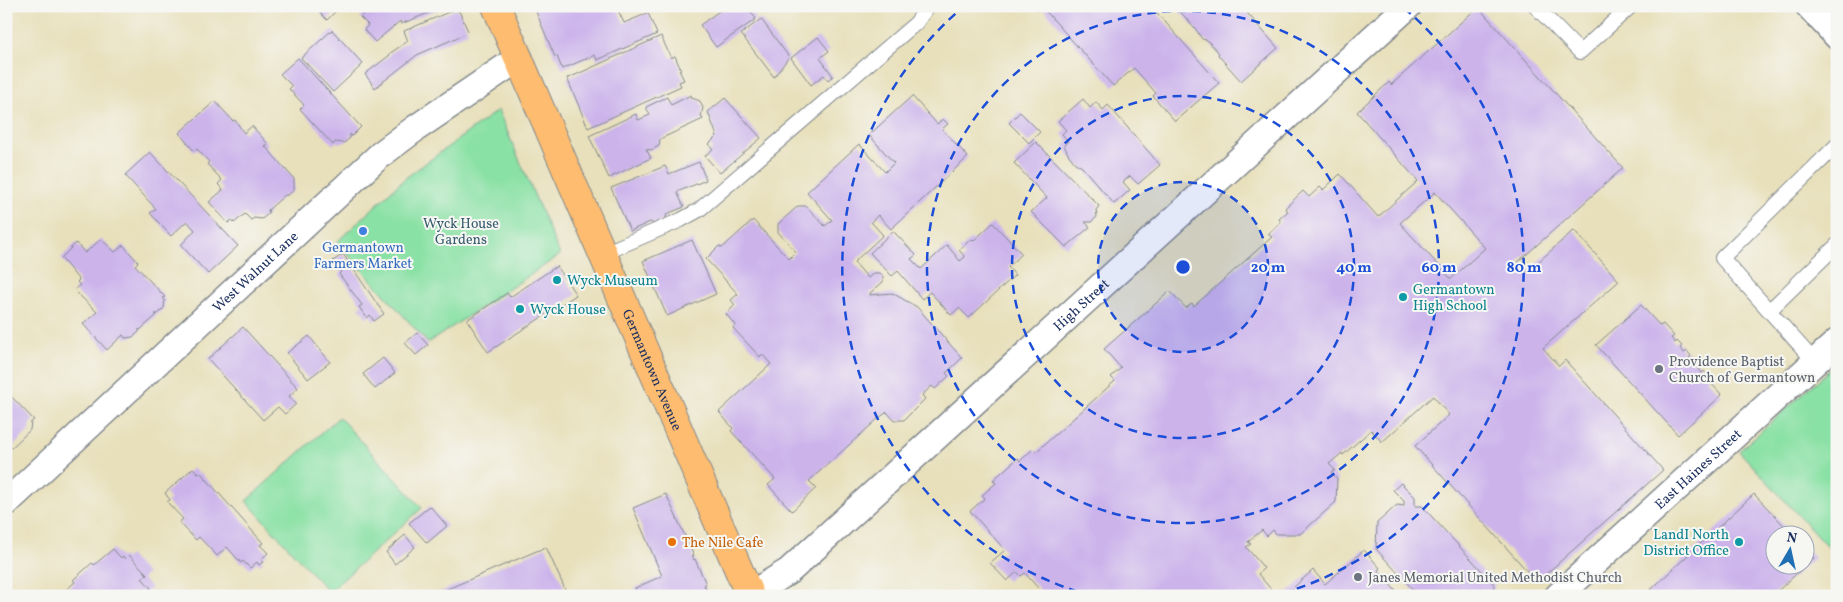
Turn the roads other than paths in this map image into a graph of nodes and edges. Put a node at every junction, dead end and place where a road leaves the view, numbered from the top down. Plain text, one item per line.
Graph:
1 (496, 6) edge
2 (928, 6) edge
3 (1408, 6) edge
4 (1535, 6) edge
5 (1631, 6) edge
6 (1809, 6) edge
7 (1837, 36) edge
8 (519, 58) junction
9 (1837, 145) edge
10 (1837, 245) edge
11 (602, 254) junction
12 (1770, 310) junction
13 (1837, 342) edge
14 (1815, 362) junction
15 (6, 503) edge
16 (750, 596) edge
17 (1558, 596) edge

1 - 8 main road, Germantown Avenue
2 - 11 lane
3 - 16 street, High Street
4 - 5 lane
6 - 7 street
8 - 11 main road, Germantown Avenue
8 - 15 street, West Walnut Lane
9 - 12 lane
10 - 12 lane
11 - 16 main road, Germantown Avenue
12 - 14 lane
13 - 14 street, East Haines Street
14 - 17 street, East Haines Street

